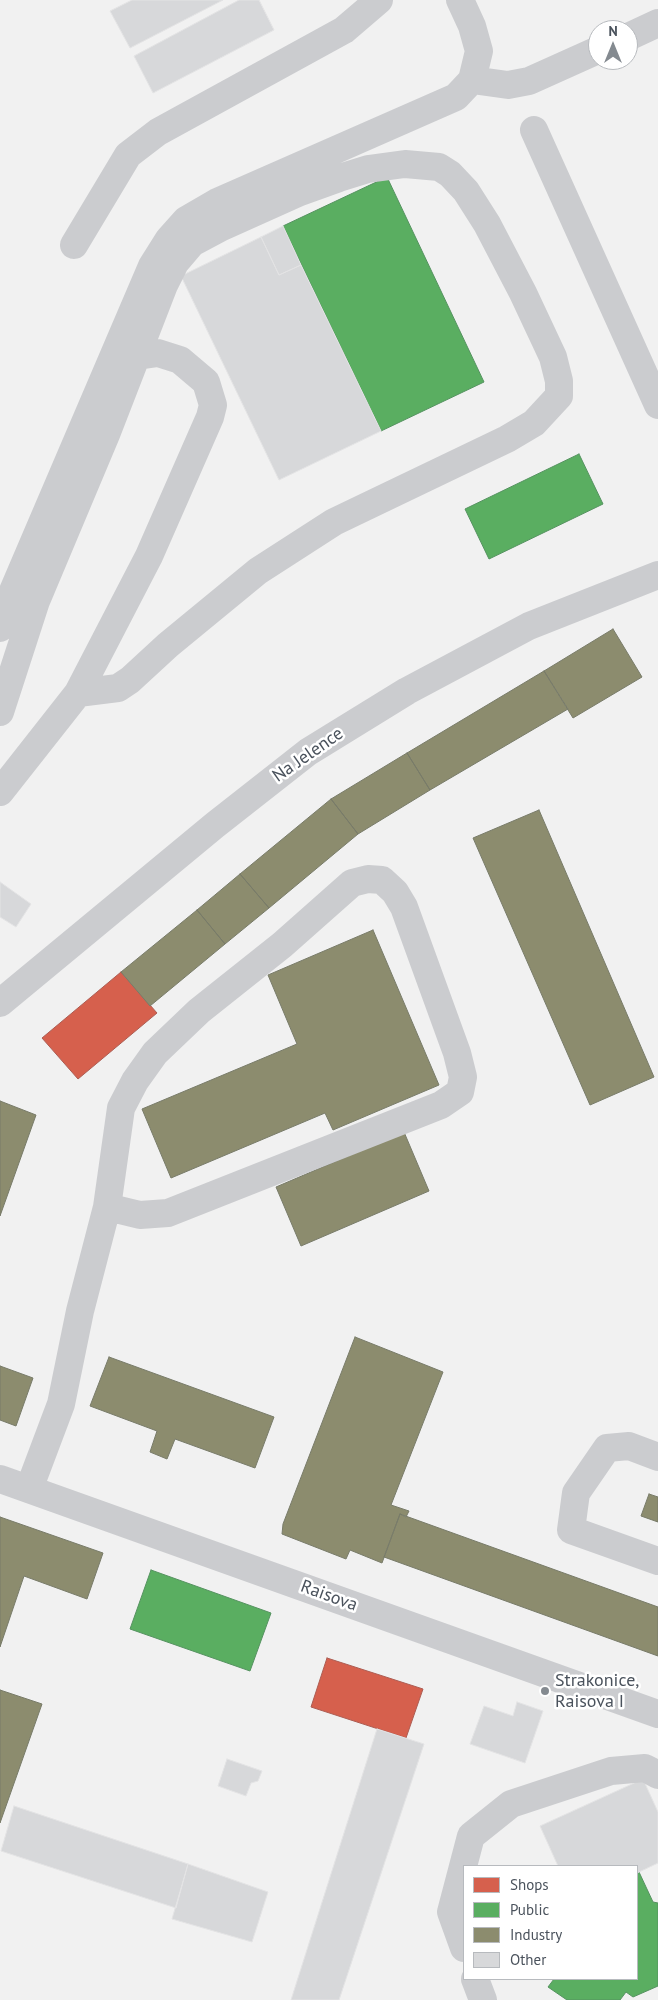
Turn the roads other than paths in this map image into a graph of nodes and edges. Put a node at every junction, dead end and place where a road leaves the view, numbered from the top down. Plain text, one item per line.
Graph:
1 (379, 0) edge
2 (460, 0) edge
3 (658, 23) edge
4 (638, 32) edge
5 (588, 54) edge
6 (472, 80) junction
7 (534, 130) dead end
8 (74, 246) dead end
9 (137, 356) junction
10 (658, 405) edge
11 (658, 575) edge
12 (0, 628) edge
13 (78, 693) junction
14 (0, 712) edge
15 (0, 792) edge
16 (0, 1003) edge
17 (107, 1208) junction
18 (658, 1457) edge
19 (0, 1479) edge
20 (29, 1489) junction
21 (658, 1561) edge
22 (658, 1714) edge
23 (658, 1775) edge
24 (463, 1865) edge
25 (463, 1866) edge
26 (463, 1945) edge
27 (475, 1980) edge
28 (483, 2000) edge

1 - 8 street
2 - 6 street
3 - 4 street
5 - 6 street
6 - 12 street
7 - 10 street
9 - 13 street
9 - 13 street
9 - 14 street
11 - 16 street, Na Jelence
13 - 15 street
17 - 17 street
17 - 20 street
18 - 21 street
19 - 20 street, Raisova
20 - 22 street, Raisova
23 - 24 street
25 - 26 street
27 - 28 street

